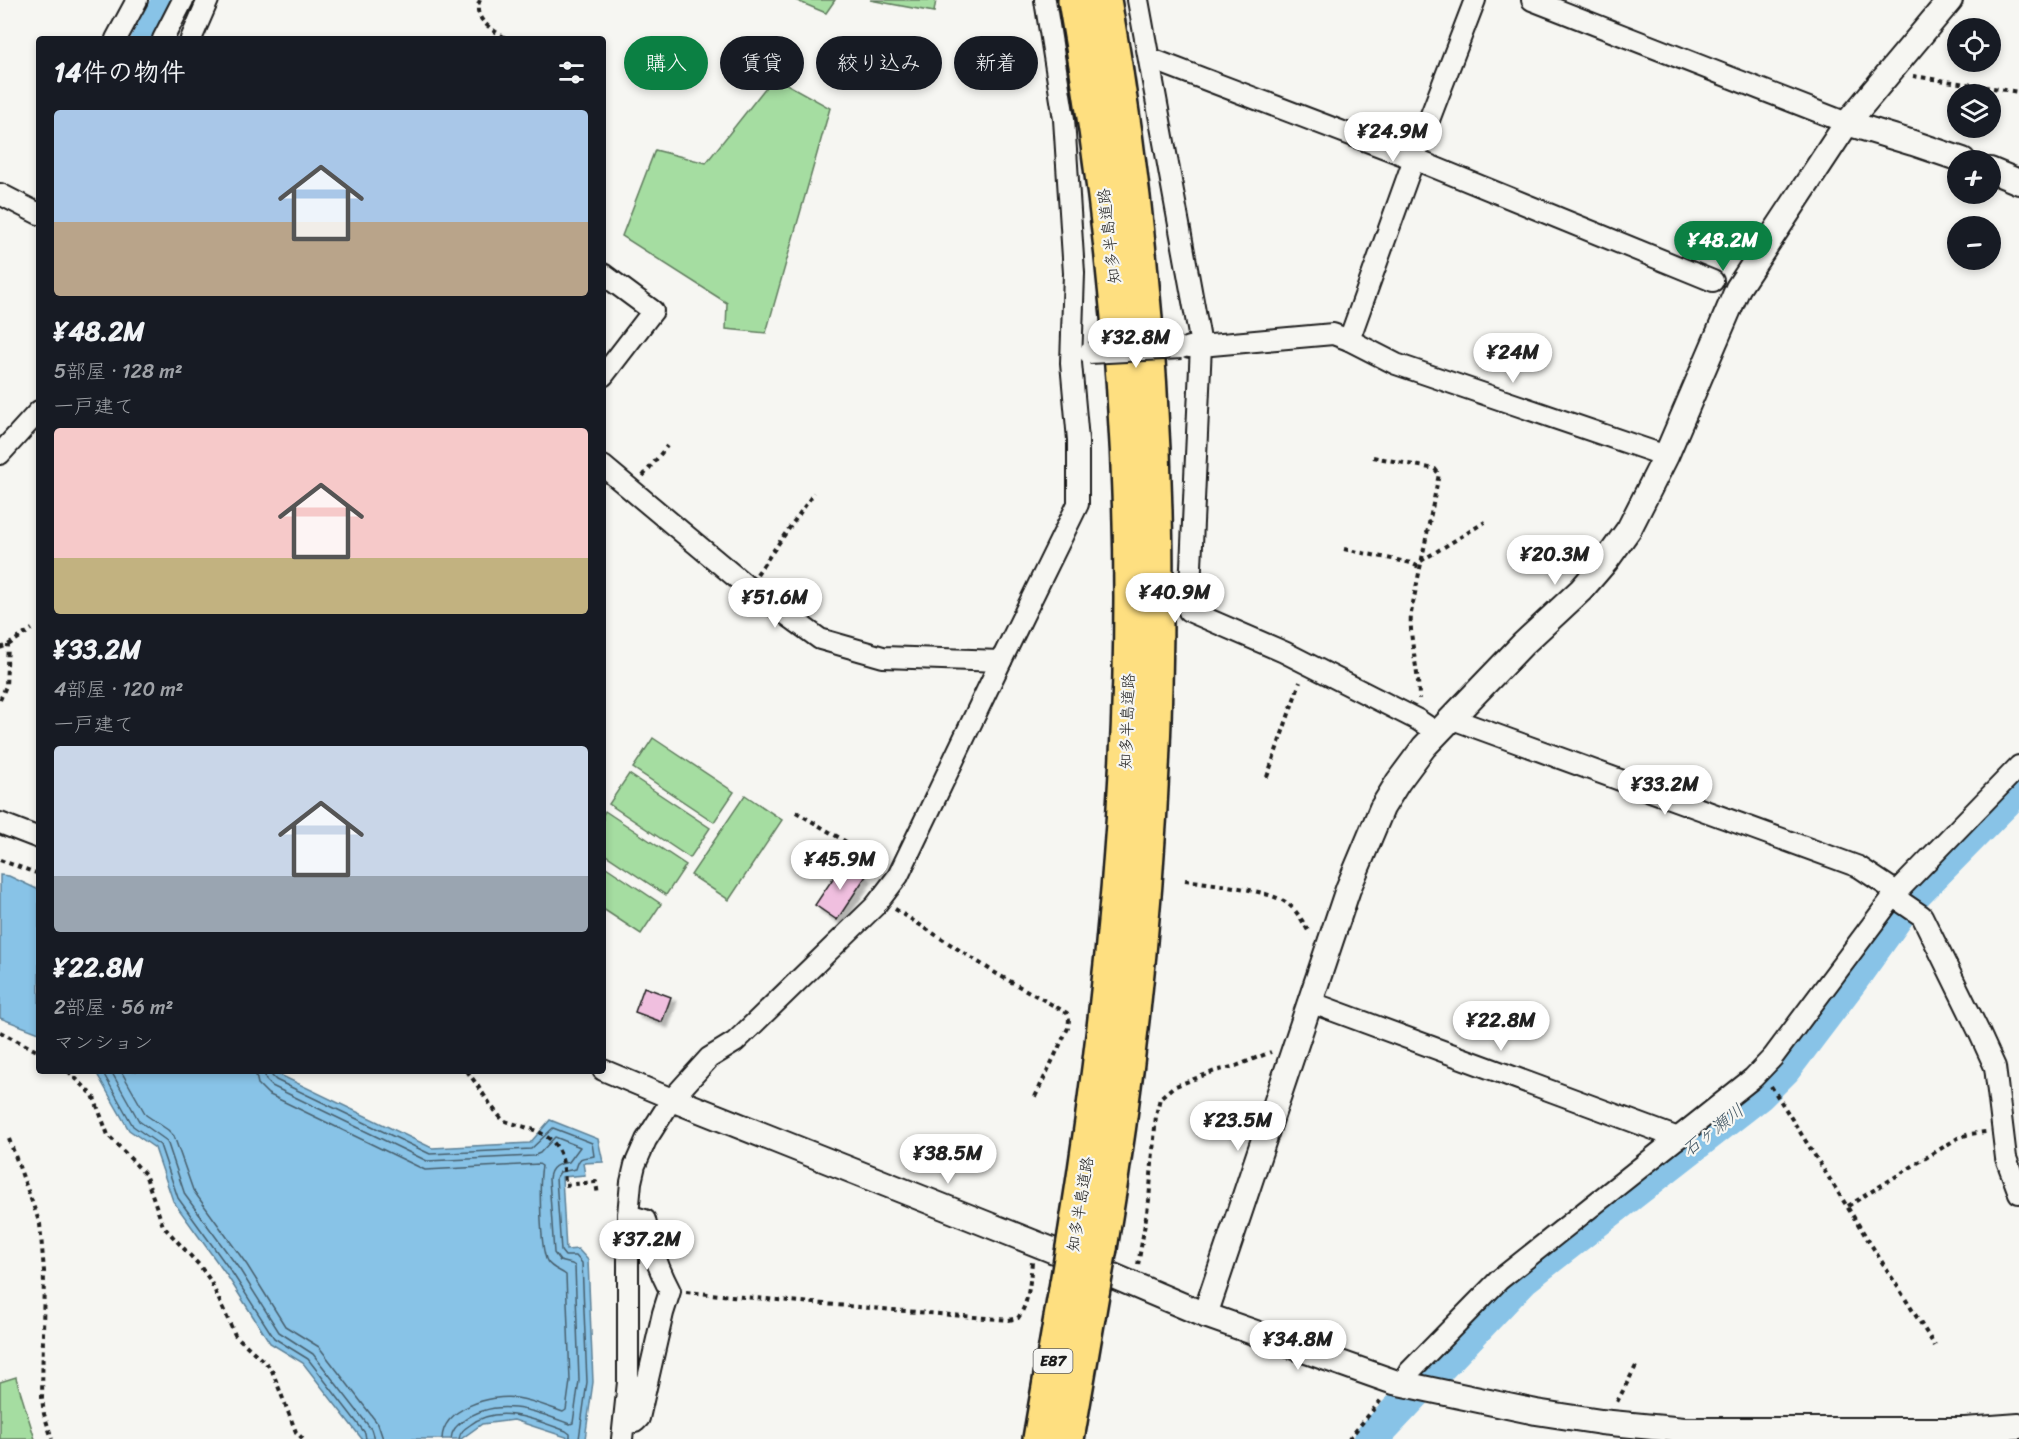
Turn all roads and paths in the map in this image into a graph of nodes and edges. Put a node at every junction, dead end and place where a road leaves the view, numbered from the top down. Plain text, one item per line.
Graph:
1 (137, 0) edge
2 (183, 0) edge
3 (208, 0) edge
4 (480, 0) edge
5 (1045, 0) edge
6 (1075, 0) edge
7 (1104, 0) edge
8 (1138, 0) edge
9 (1475, 0) edge
10 (1532, 0) edge
11 (1950, 0) edge
12 (118, 36) edge
13 (165, 36) edge
14 (192, 36) edge
15 (502, 36) edge
16 (1149, 58) junction
17 (1895, 64) junction
18 (2019, 92) edge
19 (1847, 123) junction
20 (1947, 155) edge
21 (1414, 159) junction
22 (2001, 175) edge
23 (2019, 182) edge
24 (0, 194) edge
25 (36, 212) edge
26 (606, 276) edge
27 (1713, 281) dead end
28 (1349, 340) junction
29 (1201, 345) junction
30 (1071, 363) junction
31 (606, 371) edge
32 (36, 414) edge
33 (667, 446) dead end
34 (0, 454) edge
35 (1666, 456) junction
36 (1372, 457) dead end
37 (606, 468) edge
38 (632, 490) junction
39 (813, 493) dead end
40 (1485, 522) dead end
41 (1344, 549) dead end
42 (1420, 564) junction
43 (748, 588) junction
44 (33, 628) dead end
45 (8, 645) junction
46 (0, 648) edge
47 (1001, 661) junction
48 (1306, 663) junction
49 (0, 700) edge
50 (1435, 724) junction
51 (2019, 766) edge
52 (1267, 777) dead end
53 (796, 812) dead end
54 (0, 823) edge
55 (36, 837) edge
56 (0, 860) edge
57 (36, 873) edge
58 (900, 873) junction
59 (1185, 880) dead end
60 (881, 898) junction
61 (1903, 902) junction
62 (1330, 942) junction
63 (1310, 1002) junction
64 (0, 1032) edge
65 (36, 1050) edge
66 (1294, 1050) junction
67 (606, 1071) edge
68 (71, 1074) edge
69 (469, 1074) edge
70 (1776, 1090) dead end
71 (1035, 1097) dead end
72 (672, 1099) junction
73 (2002, 1130) junction
74 (1678, 1138) junction
75 (9, 1139) dead end
76 (2019, 1193) edge
77 (598, 1196) dead end
78 (1848, 1206) junction
79 (628, 1215) junction
80 (1088, 1242) junction
81 (1034, 1243) junction
82 (1134, 1284) junction
83 (1080, 1285) junction
84 (670, 1291) junction
85 (1206, 1315) junction
86 (1935, 1346) dead end
87 (1636, 1366) dead end
88 (1398, 1383) junction
89 (2019, 1426) edge
90 (1625, 1429) edge
91 (623, 1431) edge
92 (52, 1439) edge
93 (303, 1439) edge
94 (1040, 1439) edge
95 (1067, 1439) edge
96 (1349, 1439) edge

1 - 12 street
2 - 13 street
3 - 14 street
4 - 15 path
5 - 30 street
6 - 80 highway, 知多半島道路 / E87
7 - 80 highway, 知多半島道路 / E87
8 - 16 street
9 - 21 street
10 - 19 street
11 - 17 street
16 - 21 street
16 - 29 street
17 - 18 path
17 - 19 street
19 - 20 street
19 - 35 street
21 - 27 street
21 - 28 street
22 - 23 street
24 - 25 street
26 - 31 street
28 - 29 street
28 - 35 street
29 - 30 street, bridge
29 - 48 street
30 - 47 street
32 - 34 street
33 - 38 path
35 - 50 street
36 - 42 path
37 - 38 street
38 - 43 street
39 - 43 path
40 - 42 path
41 - 42 path
42 - 50 path
43 - 47 street
44 - 45 path
45 - 46 path
45 - 49 path
47 - 58 street
48 - 50 street
48 - 52 path
50 - 61 street
50 - 62 street
51 - 61 street
53 - 58 path
54 - 55 street
56 - 57 path
58 - 60 street
59 - 62 path
60 - 71 path
60 - 72 street
61 - 73 street
61 - 74 street
62 - 63 street
63 - 66 street
63 - 74 street
64 - 65 path
66 - 82 path
66 - 85 street
67 - 72 street
68 - 93 path
69 - 77 path
70 - 78 path
72 - 79 street
72 - 81 street
73 - 76 street
73 - 78 path
74 - 88 street
75 - 92 path
78 - 86 path
79 - 84 street
79 - 91 street
80 - 83 highway, 知多半島道路 / E87, bridge
81 - 82 street
81 - 84 path
82 - 85 street
83 - 94 highway, 知多半島道路 / E87
83 - 95 highway, 知多半島道路 / E87
84 - 91 street
85 - 88 street
87 - 90 path
88 - 90 street
88 - 96 path
89 - 90 street

